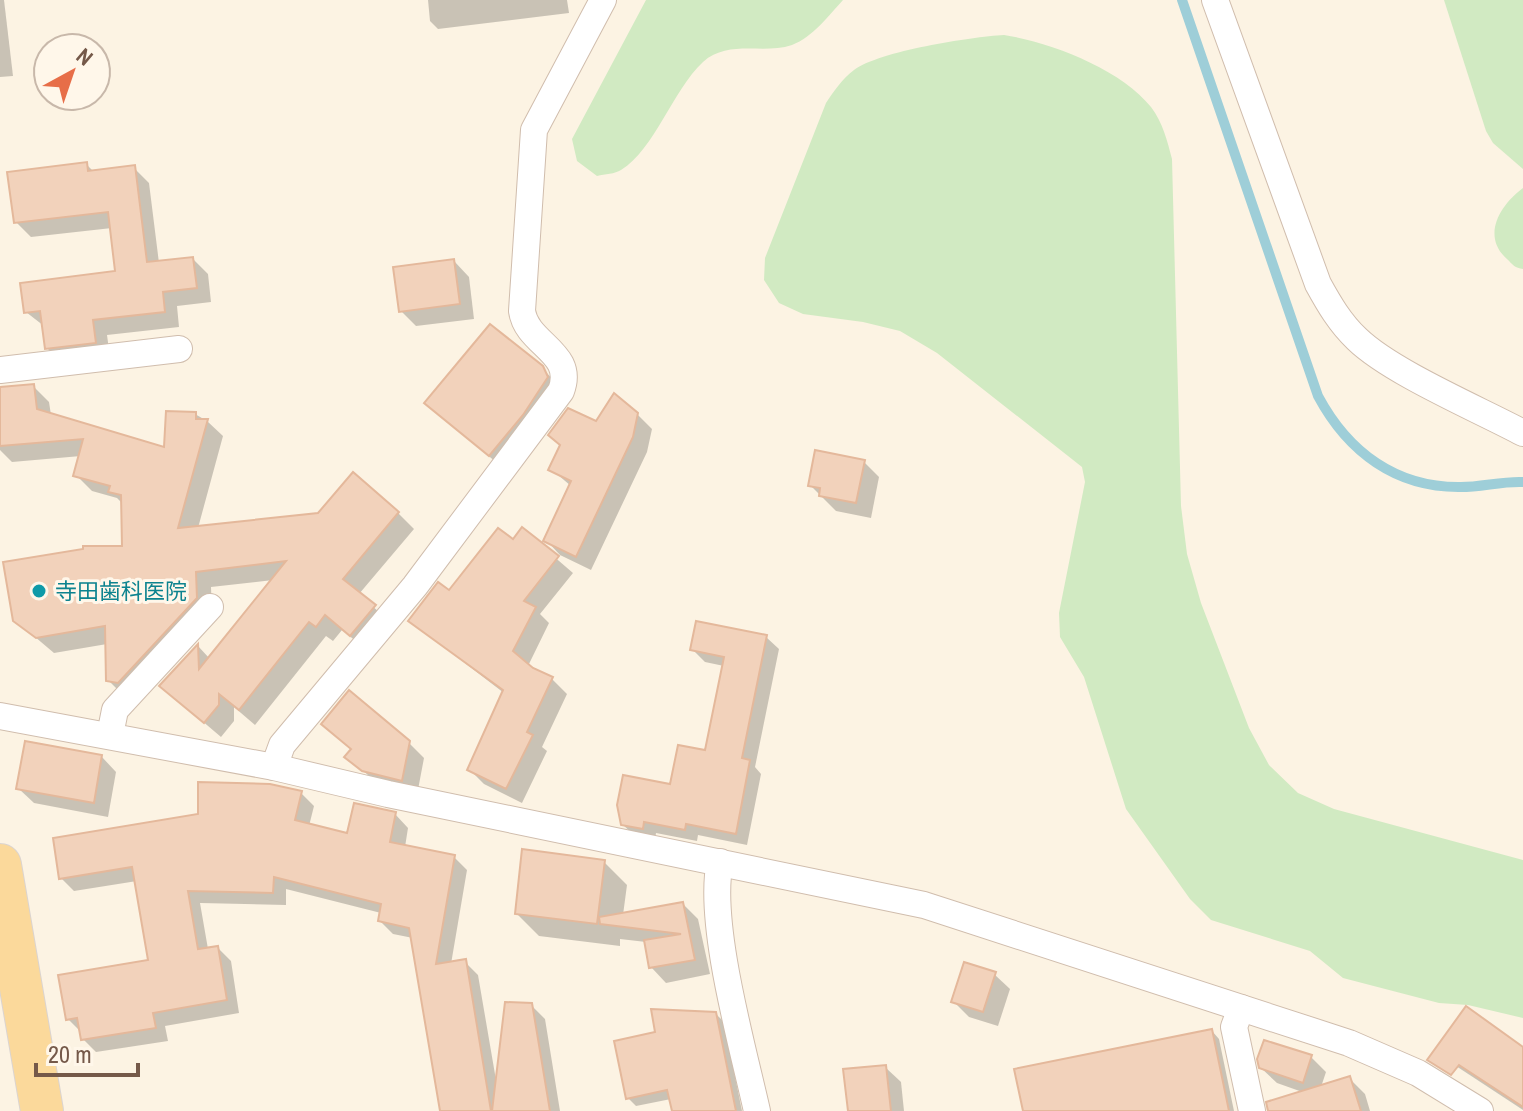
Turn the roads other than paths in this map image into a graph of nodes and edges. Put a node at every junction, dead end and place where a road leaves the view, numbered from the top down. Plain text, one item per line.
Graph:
1 (603, 0) edge
2 (1215, 0) edge
3 (179, 349) dead end
4 (0, 370) edge
5 (1523, 433) edge
6 (210, 607) dead end
7 (0, 716) edge
8 (110, 735) junction
9 (274, 767) junction
10 (720, 862) junction
11 (0, 865) edge
12 (9, 973) edge
13 (1241, 1008) junction
14 (42, 1111) edge
15 (757, 1111) edge
16 (1252, 1111) edge
17 (1480, 1111) edge

1 - 9 street
2 - 5 street
3 - 4 street
6 - 8 street
7 - 8 street
8 - 9 street
9 - 10 street
10 - 13 street
10 - 15 street
11 - 12 main road
12 - 14 main road
13 - 16 street
13 - 17 street

